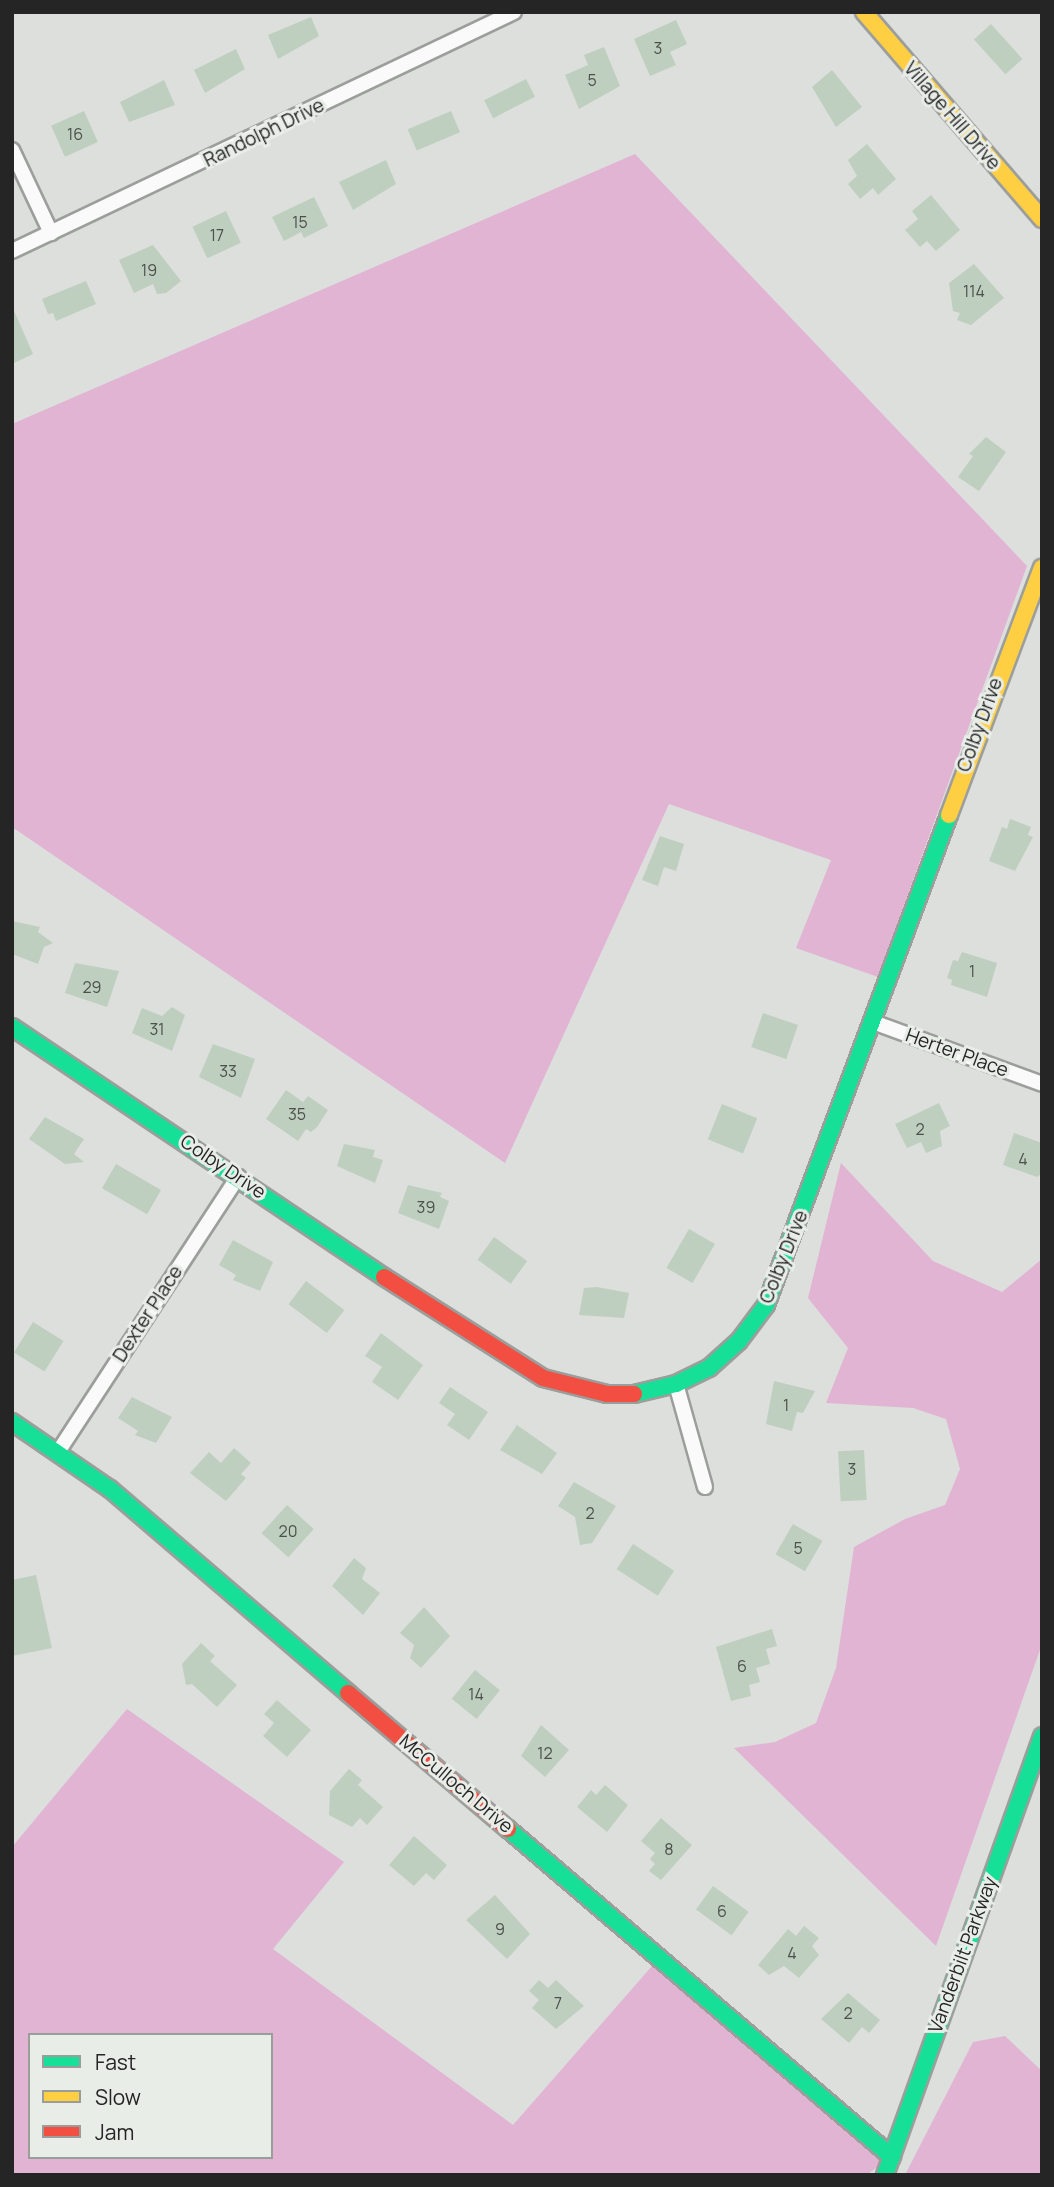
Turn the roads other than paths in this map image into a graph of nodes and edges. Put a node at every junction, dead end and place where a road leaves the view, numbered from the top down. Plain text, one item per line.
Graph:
1 (514, 12) edge
2 (864, 12) edge
3 (12, 150) edge
4 (1042, 219) edge
5 (51, 233) junction
6 (12, 251) edge
7 (1042, 568) edge
8 (873, 1022) junction
9 (12, 1027) edge
10 (1042, 1084) edge
11 (238, 1177) junction
12 (676, 1384) junction
13 (12, 1422) edge
14 (58, 1452) junction
15 (705, 1487) dead end
16 (1042, 1736) edge
17 (892, 2157) junction
18 (885, 2175) edge

1 - 5 street, Randolph Drive
2 - 4 street, Village Hill Drive
3 - 5 street
5 - 6 street, Randolph Drive
7 - 8 street, Colby Drive
8 - 10 street, Herter Place
8 - 12 street, Colby Drive
9 - 11 street, Colby Drive
11 - 12 street, Colby Drive
11 - 14 street, Dexter Place
12 - 15 street
13 - 14 street, McCulloch Drive
14 - 17 street, McCulloch Drive
16 - 17 street, Vanderbilt Parkway
17 - 18 street, Vanderbilt Parkway

